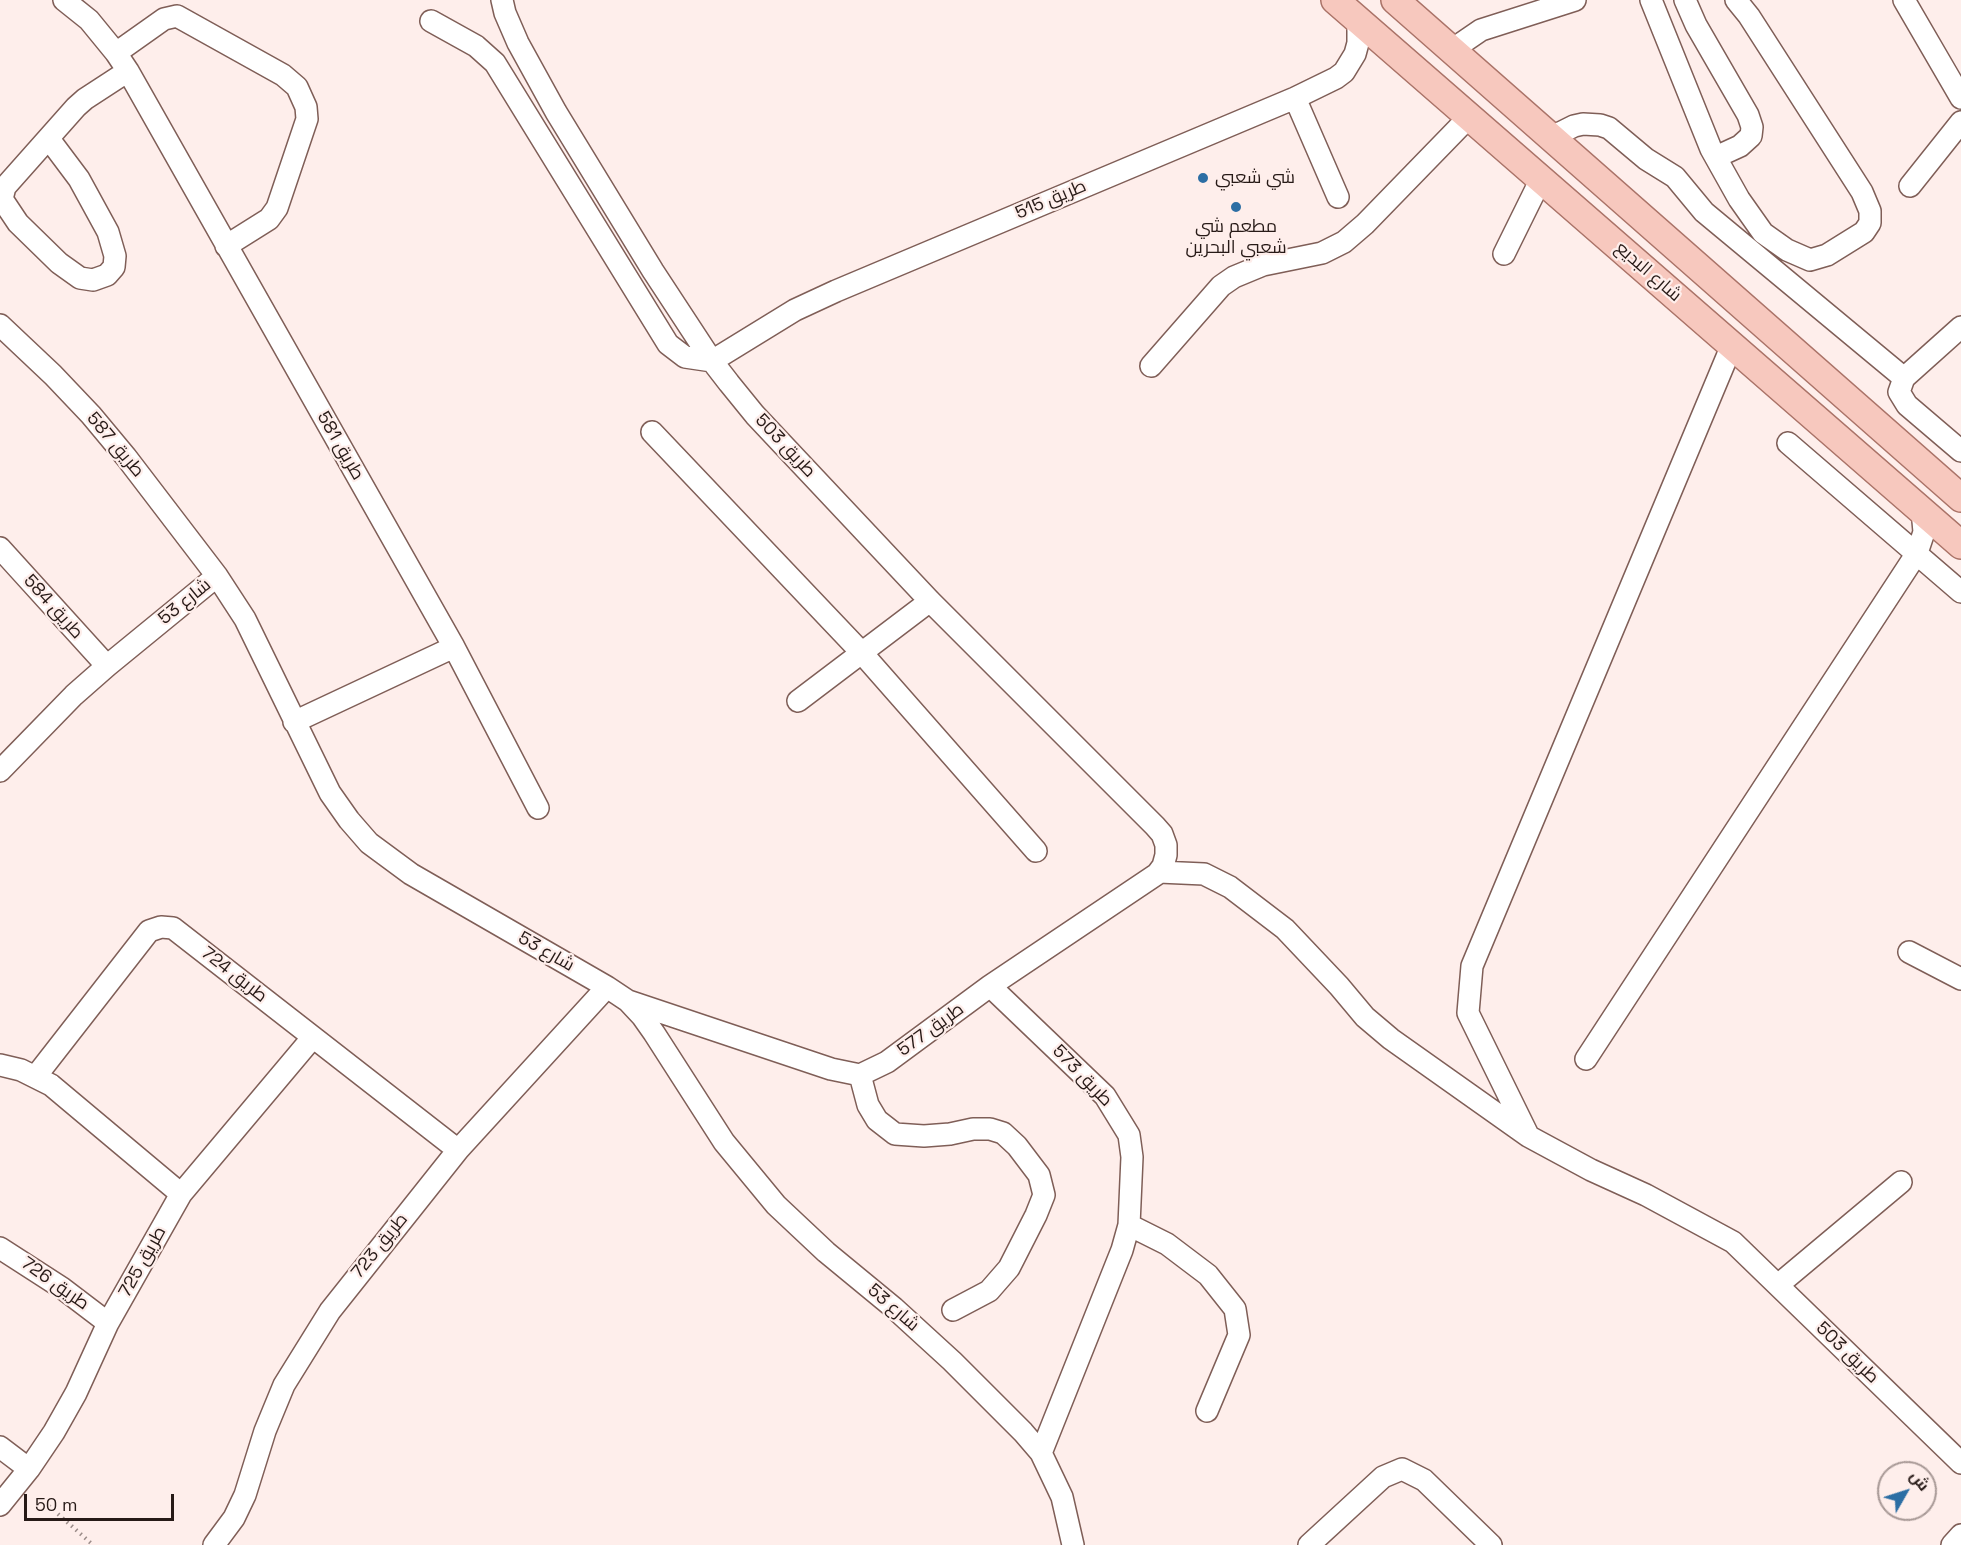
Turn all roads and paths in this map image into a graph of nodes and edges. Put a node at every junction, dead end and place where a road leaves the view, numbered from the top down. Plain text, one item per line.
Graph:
1 (64, 0) edge
2 (502, 0) edge
3 (1335, 0) edge
4 (1395, 0) edge
5 (1575, 0) edge
6 (1651, 0) edge
7 (1685, 0) edge
8 (1736, 0) edge
9 (1904, 0) edge
10 (1358, 19) junction
11 (431, 21) dead end
12 (1455, 52) junction
13 (116, 53) junction
14 (128, 71) junction
15 (1295, 98) junction
16 (1961, 98) edge
17 (1470, 116) junction
18 (1961, 122) edge
19 (1552, 137) junction
20 (49, 139) junction
21 (1716, 157) junction
22 (1541, 179) junction
23 (1910, 186) dead end
24 (1338, 197) dead end
25 (226, 246) junction
26 (1504, 254) dead end
27 (0, 325) edge
28 (1960, 331) edge
29 (1732, 345) junction
30 (711, 361) junction
31 (1151, 366) dead end
32 (1904, 378) junction
33 (652, 432) dead end
34 (1788, 443) dead end
35 (1961, 452) edge
36 (1961, 498) edge
37 (1922, 510) junction
38 (1956, 541) edge
39 (0, 548) edge
40 (1917, 553) junction
41 (217, 576) junction
42 (1961, 592) edge
43 (930, 601) junction
44 (454, 647) junction
45 (861, 652) junction
46 (107, 666) junction
47 (798, 701) dead end
48 (294, 722) junction
49 (0, 771) edge
50 (538, 808) dead end
51 (1036, 851) dead end
52 (1159, 872) junction
53 (1909, 952) dead end
54 (1961, 979) edge
55 (990, 986) junction
56 (607, 987) junction
57 (628, 1001) junction
58 (313, 1037) junction
59 (1586, 1059) dead end
60 (0, 1065) edge
61 (860, 1075) junction
62 (36, 1076) junction
63 (1528, 1136) junction
64 (458, 1150) junction
65 (1901, 1182) dead end
66 (181, 1194) junction
67 (1129, 1225) junction
68 (0, 1248) edge
69 (1778, 1286) junction
70 (953, 1310) dead end
71 (108, 1323) junction
72 (1207, 1411) dead end
73 (0, 1447) edge
74 (1041, 1453) junction
75 (1961, 1463) edge
76 (29, 1469) junction
77 (39, 1498) dead end
78 (0, 1505) edge
79 (1961, 1535) edge
80 (93, 1545) edge
81 (214, 1545) edge
82 (1073, 1545) edge
83 (1309, 1545) edge
84 (1491, 1545) edge
85 (1952, 1545) edge

1 - 13 street, طريق 581
2 - 30 street, طريق 503
3 - 10 main road, شارع البديع
4 - 12 main road, شارع البديع
5 - 12 street
6 - 21 street
7 - 21 street
8 - 21 street
9 - 16 street
10 - 15 street, طريق 515
10 - 17 main road, شارع البديع
11 - 30 street
12 - 19 main road, شارع البديع
13 - 14 street, طريق 581
13 - 25 street
14 - 20 street
14 - 25 street, طريق 581
15 - 24 street
15 - 30 street, طريق 515
17 - 22 main road, شارع البديع
17 - 31 street
18 - 23 street
19 - 32 street
19 - 36 main road, شارع البديع
20 - 20 street
22 - 26 street
22 - 29 main road, شارع البديع
25 - 44 street, طريق 581
27 - 41 street, طريق 587
28 - 32 street
29 - 37 main road, شارع البديع
29 - 63 street
30 - 43 street, طريق 503
32 - 35 street
33 - 45 street
34 - 40 street
37 - 38 main road, شارع البديع
37 - 40 street
38 - 40 street
39 - 46 street, طريق 584
40 - 42 street
40 - 59 street
41 - 46 street, شارع 53
41 - 48 street, شارع 53
43 - 45 street
43 - 52 street, طريق 503
44 - 48 street
44 - 50 street, طريق 581
45 - 47 street
45 - 51 street
46 - 49 street, شارع 53
48 - 56 street, شارع 53
52 - 55 street, طريق 577
52 - 63 street, طريق 503
53 - 54 street
55 - 61 street, طريق 577
55 - 67 street, طريق 573
56 - 57 street, شارع 53
56 - 64 street, طريق 723
57 - 61 street
57 - 74 street, شارع 53
58 - 62 street, طريق 724
58 - 64 street, طريق 724
58 - 66 street, طريق 725
60 - 62 street
61 - 70 street
62 - 66 street
63 - 69 street, طريق 503
64 - 81 street, طريق 723
65 - 69 street
66 - 71 street, طريق 725
67 - 72 street
67 - 74 street, طريق 573
68 - 71 street, طريق 726
69 - 75 street, طريق 503
71 - 76 street, طريق 725
73 - 76 street
74 - 82 street, شارع 53
76 - 78 street, طريق 725
77 - 80 path
79 - 85 street
83 - 84 street

